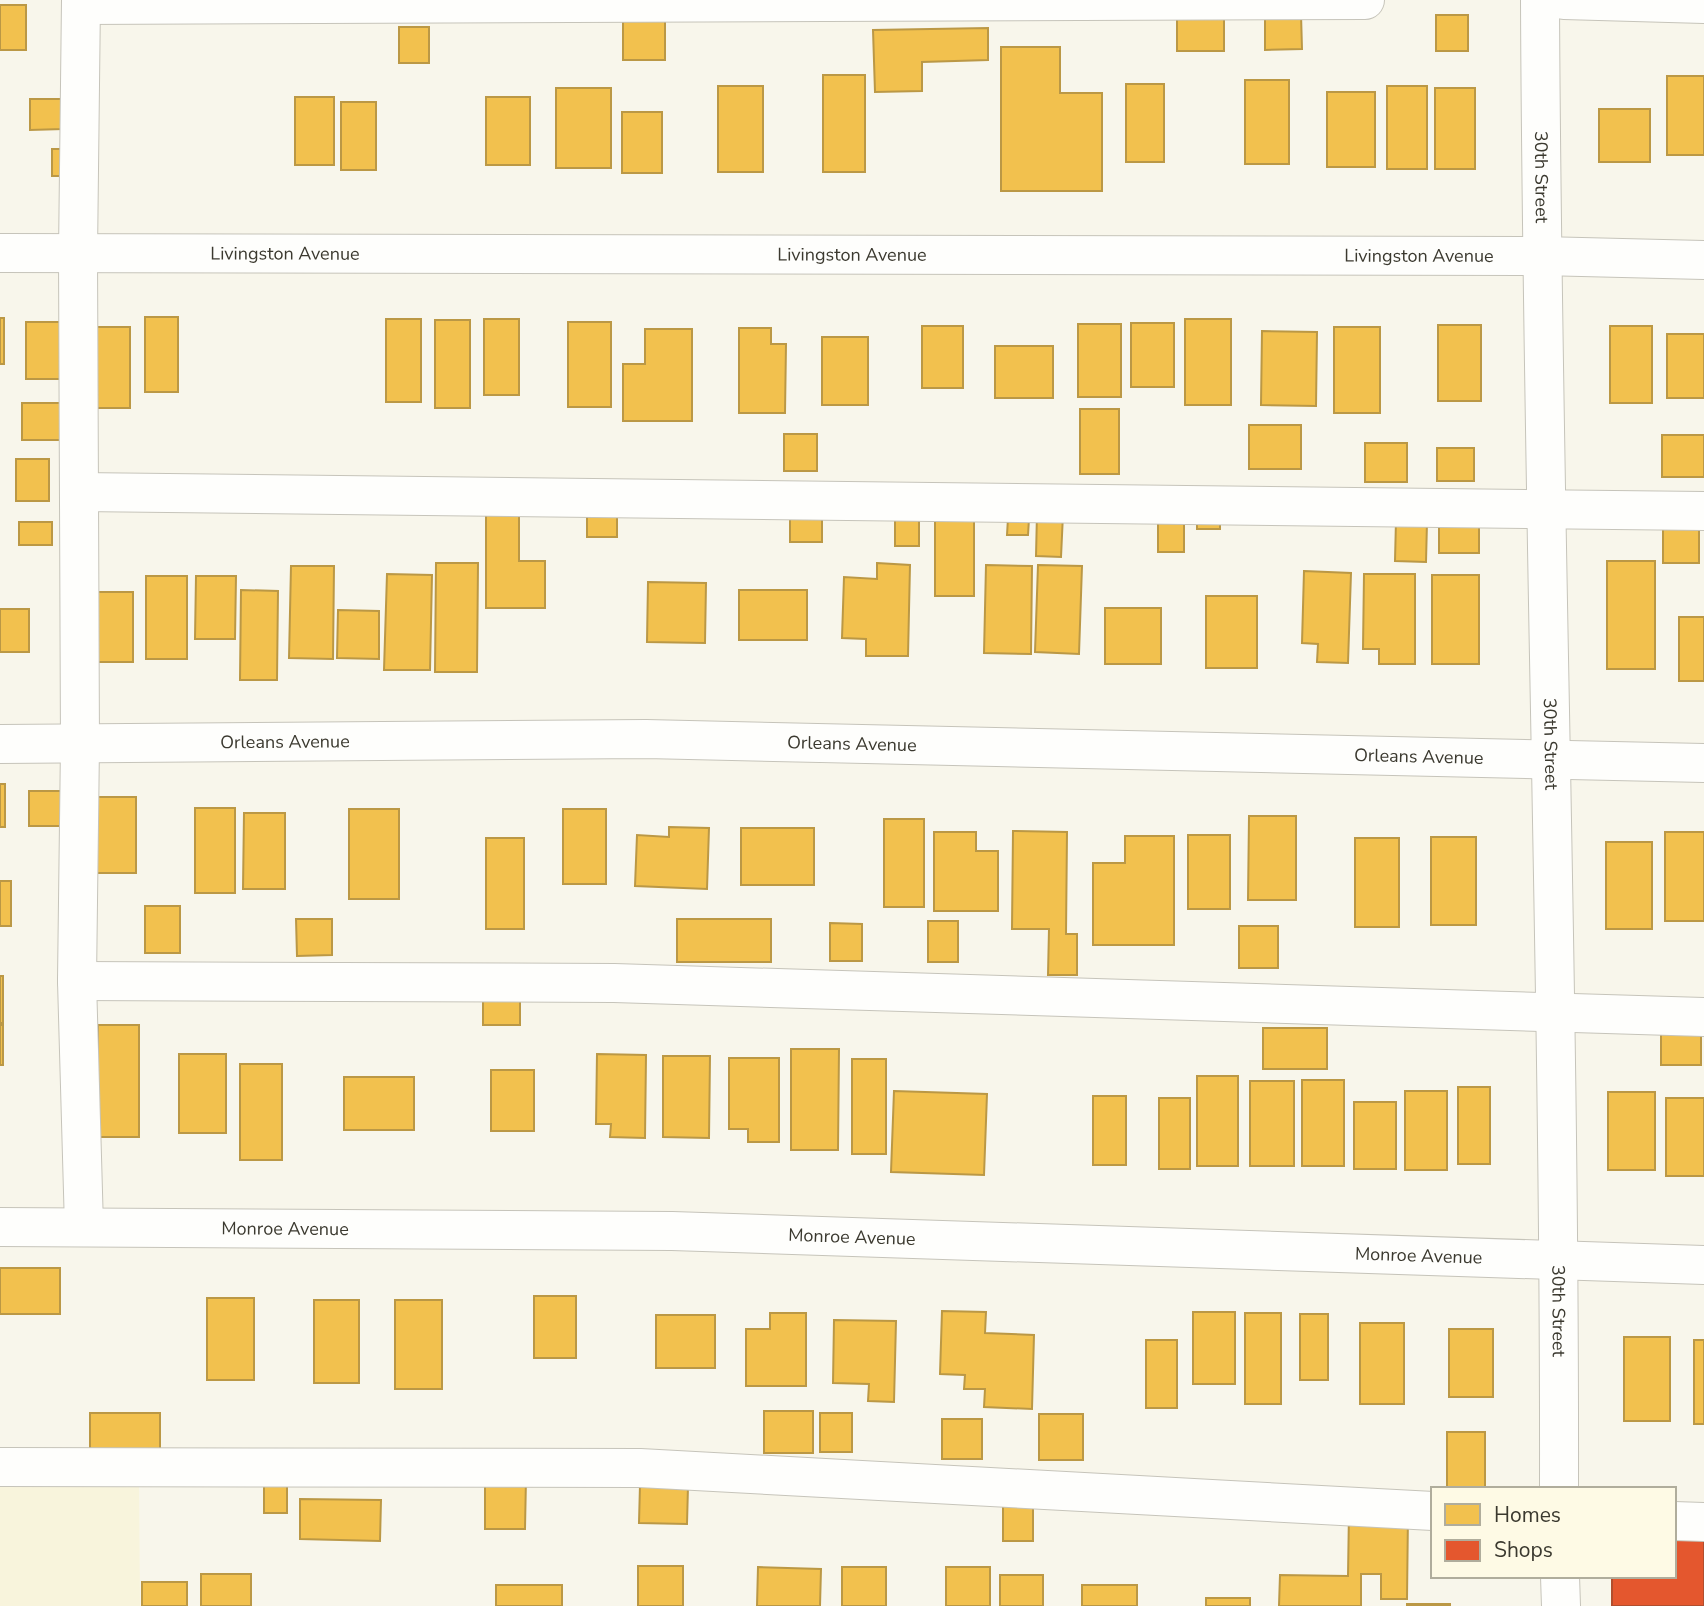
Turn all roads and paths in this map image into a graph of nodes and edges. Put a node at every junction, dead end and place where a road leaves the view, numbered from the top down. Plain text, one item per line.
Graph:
1 (1365, 0) edge
2 (1540, 0) edge
3 (1564, 0) edge
4 (81, 3) edge
5 (1704, 4) edge
6 (0, 253) edge
7 (78, 254) junction
8 (1541, 256) junction
9 (1704, 260) edge
10 (79, 492) junction
11 (1546, 507) junction
12 (1704, 511) edge
13 (0, 744) edge
14 (80, 744) junction
15 (1550, 759) junction
16 (1704, 764) edge
17 (76, 981) junction
18 (1555, 1013) junction
19 (1704, 1017) edge
20 (0, 1227) edge
21 (84, 1227) junction
22 (1559, 1261) junction
23 (1704, 1265) edge
24 (0, 1467) edge
25 (1559, 1487) edge
26 (1431, 1511) edge
27 (1676, 1521) edge
28 (1704, 1522) edge
29 (1560, 1578) edge
30 (1561, 1606) edge

1 - 4 street
2 - 8 street, 30th Street
3 - 5 street
4 - 7 street
6 - 7 street, Livingston Avenue
7 - 8 street, Livingston Avenue
7 - 10 street
8 - 9 street, Livingston Avenue
8 - 11 street, 30th Street
10 - 11 street
10 - 14 street
11 - 12 street
11 - 15 street, 30th Street
13 - 14 street, Orleans Avenue
14 - 15 street, Orleans Avenue
14 - 17 street
15 - 16 street, Orleans Avenue
15 - 18 street, 30th Street
17 - 18 street
17 - 21 street
18 - 19 street
18 - 22 street, 30th Street
20 - 21 street, Monroe Avenue
21 - 22 street, Monroe Avenue
22 - 23 street, Monroe Avenue
22 - 25 street, 30th Street
24 - 26 street
27 - 28 street
29 - 30 street

